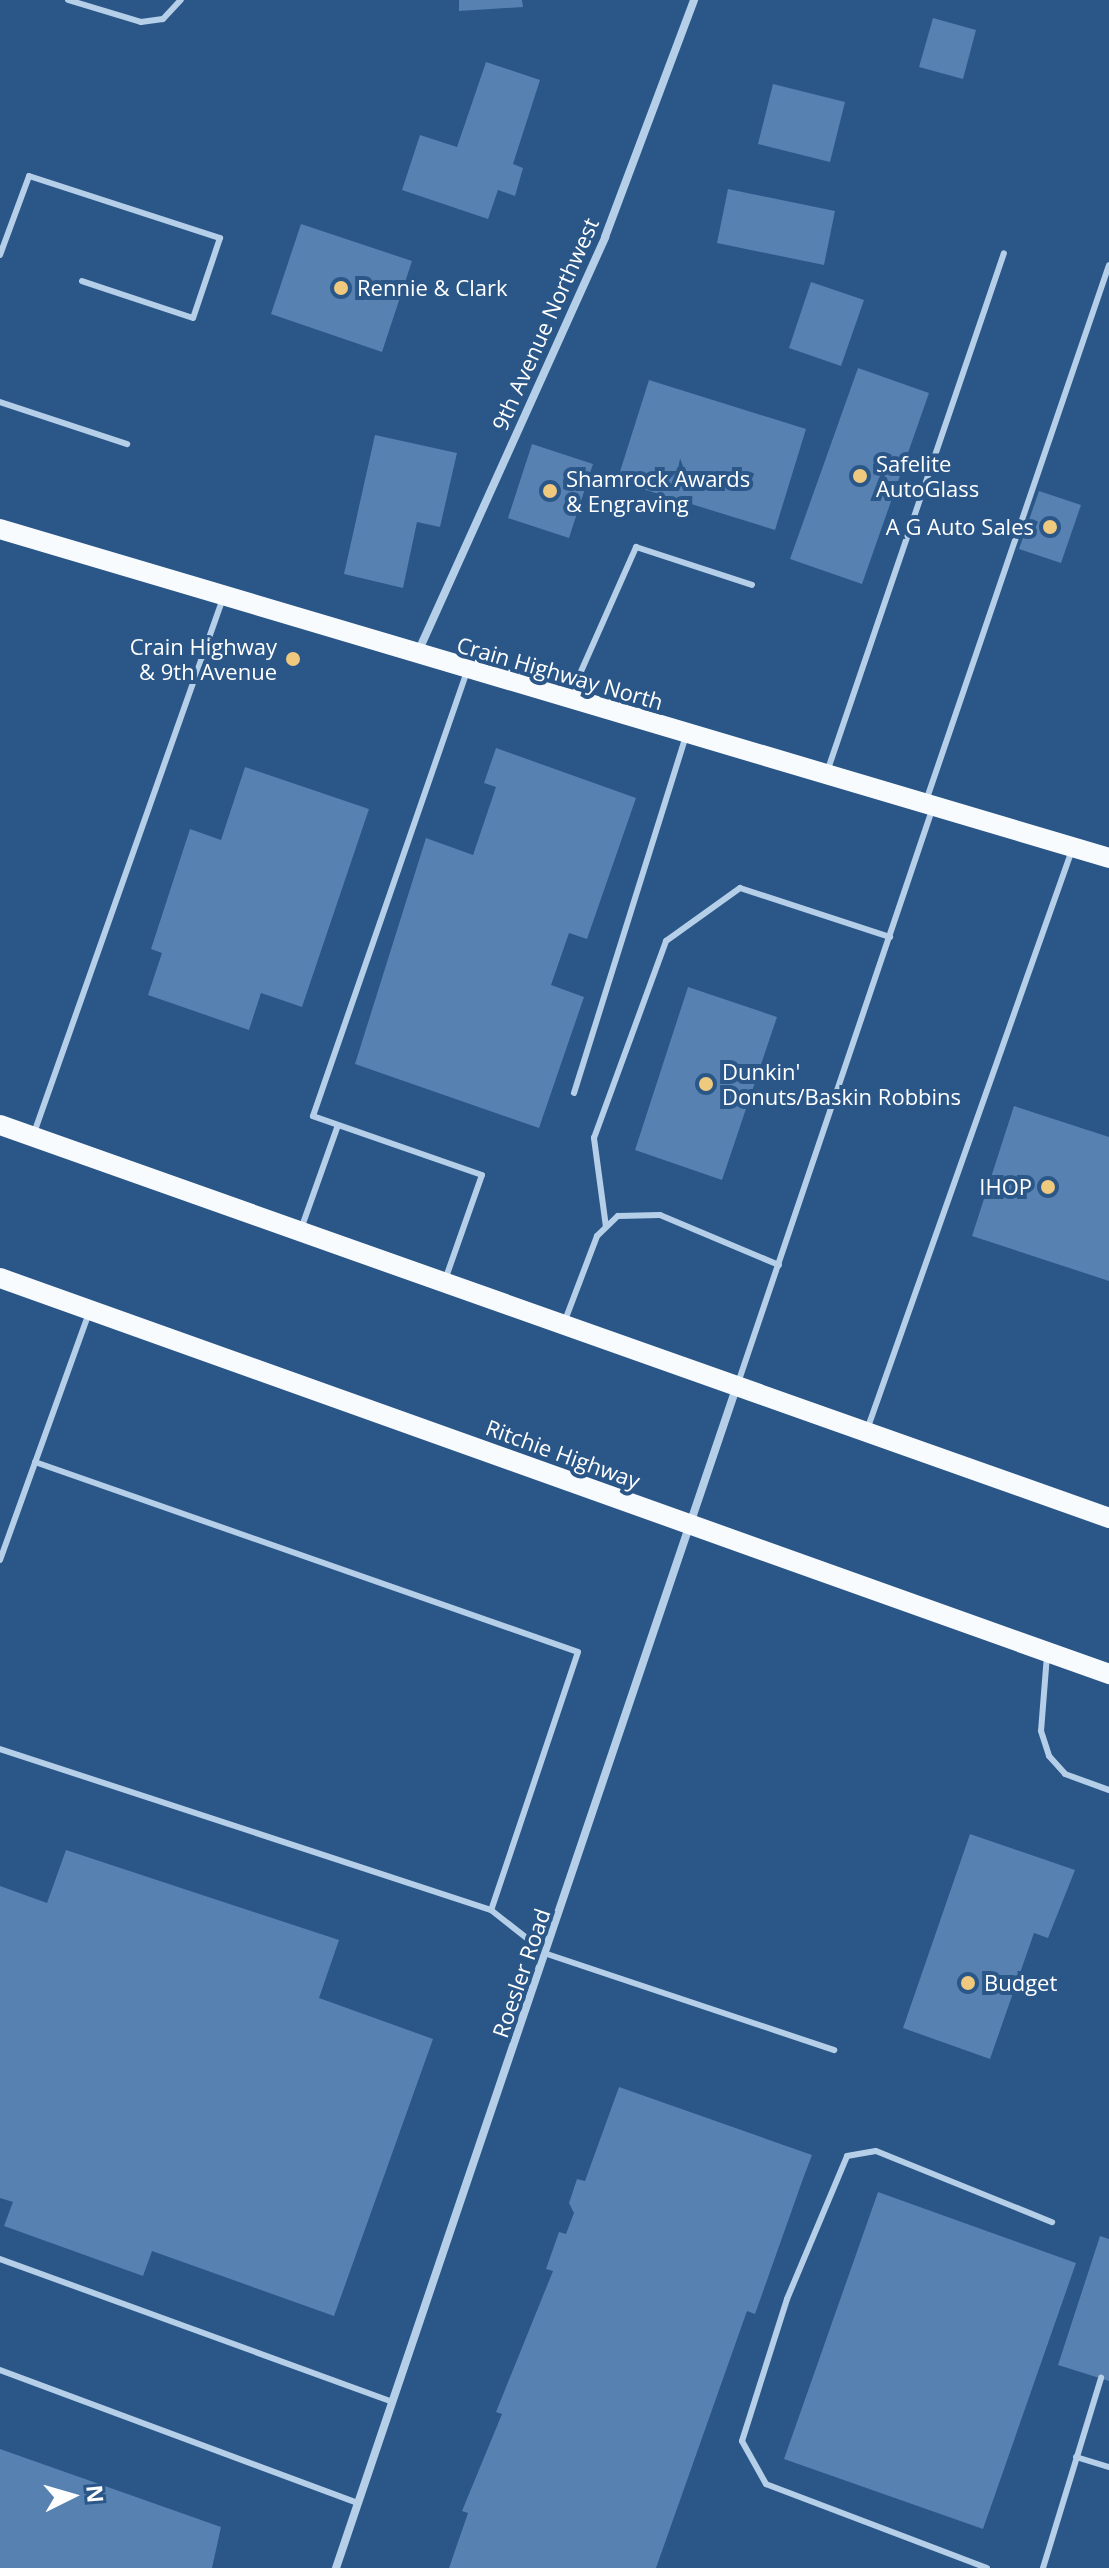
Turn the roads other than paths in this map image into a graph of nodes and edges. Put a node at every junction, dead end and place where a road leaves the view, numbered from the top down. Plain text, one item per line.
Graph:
1 (68, 0) edge
2 (181, 0) edge
3 (694, 0) edge
4 (4, 234) edge
5 (1004, 253) dead end
6 (0, 255) edge
7 (1109, 265) edge
8 (82, 281) dead end
9 (0, 402) edge
10 (127, 444) dead end
11 (0, 529) edge
12 (752, 585) dead end
13 (224, 597) junction
14 (416, 657) junction
15 (467, 671) junction
16 (568, 701) junction
17 (686, 735) junction
18 (825, 775) junction
19 (929, 806) junction
20 (1073, 846) junction
21 (1109, 858) edge
22 (890, 937) junction
23 (574, 1093) dead end
24 (0, 1125) edge
25 (338, 1125) junction
26 (32, 1136) junction
27 (606, 1227) junction
28 (299, 1232) junction
29 (779, 1265) junction
30 (0, 1278) edge
31 (444, 1284) junction
32 (90, 1310) junction
33 (563, 1326) junction
34 (736, 1388) junction
35 (866, 1433) junction
36 (35, 1462) junction
37 (1109, 1518) edge
38 (690, 1525) junction
39 (0, 1560) edge
40 (1047, 1652) junction
41 (1109, 1674) edge
42 (0, 1749) edge
43 (1109, 1790) edge
44 (491, 1910) junction
45 (547, 1954) junction
46 (834, 2050) dead end
47 (1052, 2222) dead end
48 (0, 2259) edge
49 (0, 2370) edge
50 (1101, 2378) dead end
51 (393, 2402) junction
52 (1076, 2457) junction
53 (1109, 2467) edge
54 (358, 2503) junction
55 (336, 2568) edge
56 (987, 2568) edge
57 (1043, 2568) edge

1 - 2 lane
3 - 14 street, 9th Avenue Northwest
4 - 6 lane
4 - 8 lane
5 - 18 lane
7 - 19 lane
9 - 10 lane
11 - 13 main road, Crain Highway North
12 - 16 lane
13 - 14 main road, Crain Highway North
13 - 26 lane
14 - 15 main road, Crain Highway North
15 - 16 main road, Crain Highway North
15 - 25 lane
16 - 17 main road, Crain Highway North
17 - 18 main road, Crain Highway North
17 - 23 lane
18 - 19 main road, Crain Highway North
19 - 20 main road, Crain Highway North
19 - 22 lane
20 - 21 main road, Crain Highway North
20 - 35 lane
22 - 27 lane
22 - 29 lane
24 - 26 main road
25 - 28 lane
25 - 31 lane
26 - 28 main road
27 - 29 lane
27 - 33 lane
28 - 31 main road
29 - 34 lane
30 - 32 main road, Ritchie Highway
31 - 33 main road
32 - 36 lane
32 - 38 main road, Ritchie Highway
33 - 34 main road
34 - 35 main road
34 - 38 street, Roesler Road
35 - 37 main road
36 - 39 lane
36 - 44 lane
38 - 40 main road, Ritchie Highway
38 - 45 street, Roesler Road
40 - 41 main road, Ritchie Highway
40 - 43 lane
42 - 44 lane
44 - 45 lane
45 - 46 lane
45 - 51 street, Roesler Road
47 - 56 lane
48 - 51 lane
49 - 54 lane
50 - 52 lane
51 - 54 street, Roesler Road
52 - 53 lane
52 - 57 lane
54 - 55 street, Roesler Road

